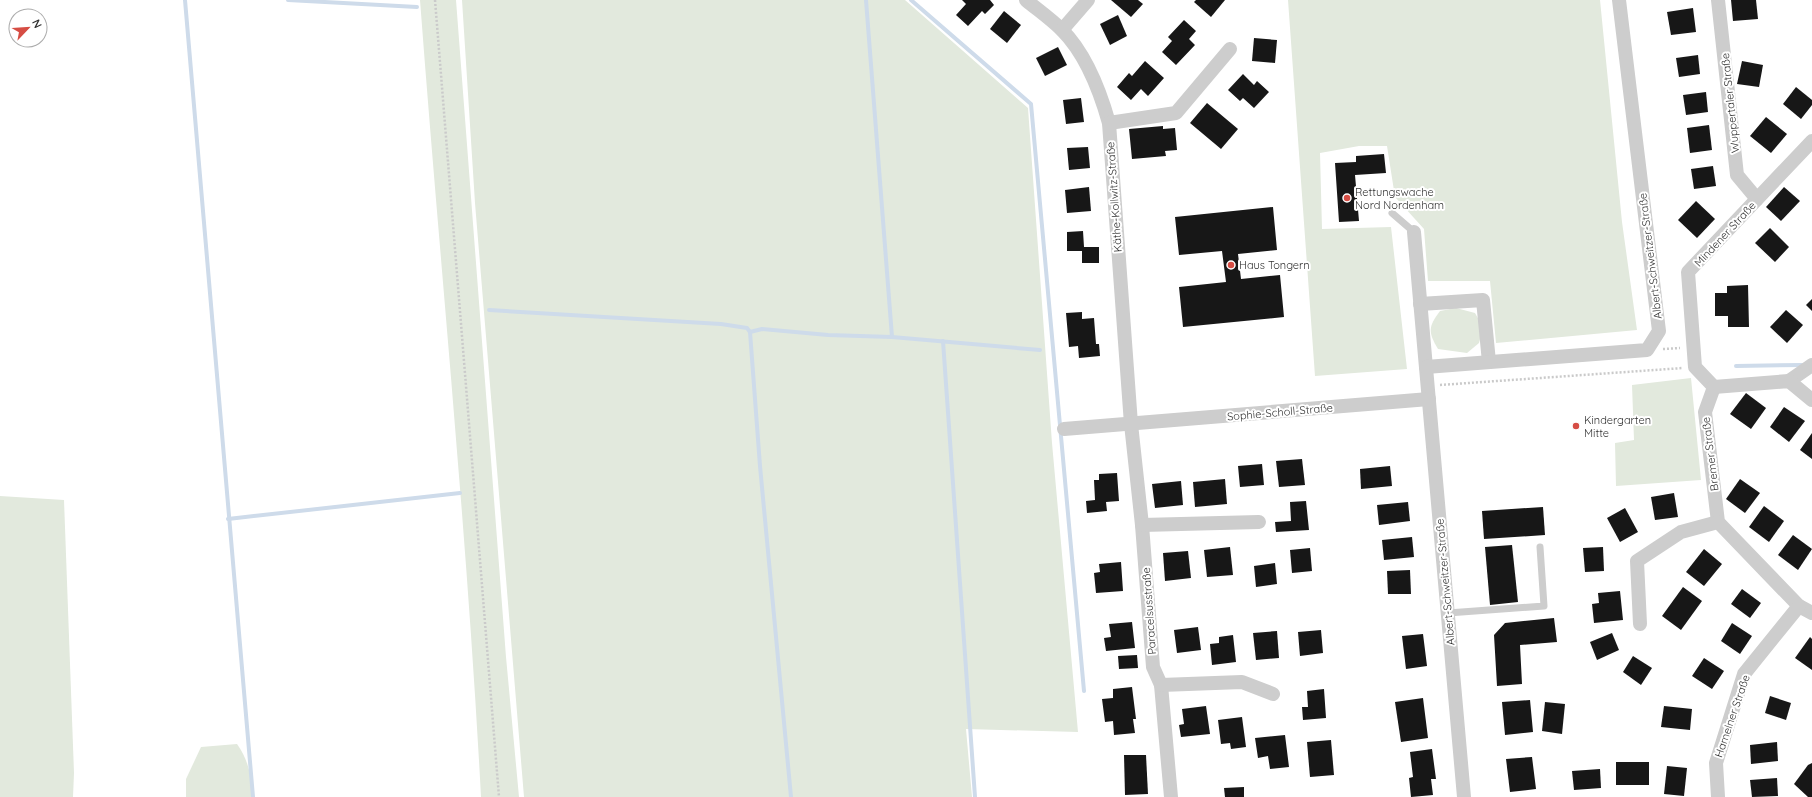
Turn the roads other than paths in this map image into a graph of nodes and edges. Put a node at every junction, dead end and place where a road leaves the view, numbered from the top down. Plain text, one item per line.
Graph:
1 (1026, 0) edge
2 (1088, 0) edge
3 (1620, 0) edge
4 (1718, 0) edge
5 (1062, 30) junction
6 (1230, 49) dead end
7 (1109, 123) junction
8 (1812, 141) edge
9 (1757, 199) junction
10 (1392, 212) dead end
11 (1414, 232) joint
12 (1420, 304) junction
13 (1489, 362) junction
14 (1812, 365) edge
15 (1426, 367) junction
16 (1789, 381) junction
17 (1714, 387) junction
18 (1428, 392) junction
19 (1812, 400) edge
20 (1131, 424) junction
21 (1064, 429) dead end
22 (1259, 522) dead end
23 (1718, 522) junction
24 (1142, 525) junction
25 (1540, 547) dead end
26 (1799, 606) junction
27 (1448, 613) junction
28 (1812, 613) edge
29 (1640, 624) dead end
30 (1161, 685) junction
31 (1273, 694) dead end
32 (1171, 797) edge
33 (1464, 797) edge
34 (1718, 797) edge

1 - 5 street, Käthe-Kollwitz-Straße
2 - 5 street
3 - 13 street, Albert-Schweitzer-Straße
4 - 9 street, Wuppertaler Straße
5 - 7 street, Käthe-Kollwitz-Straße
6 - 7 street
7 - 20 street, Käthe-Kollwitz-Straße
8 - 9 street, Mindener Straße
9 - 17 street, Mindener Straße
10 - 11 lane
11 - 12 street, Albert-Schweitzer-Straße
12 - 13 street
12 - 15 street, Albert-Schweitzer-Straße
13 - 15 street
14 - 16 street
15 - 18 street, Albert-Schweitzer-Straße
16 - 17 street
16 - 19 street
17 - 23 street, Bremer Straße
18 - 20 street, Sophie-Scholl-Straße
18 - 27 street, Albert-Schweitzer-Straße
20 - 21 street, Sophie-Scholl-Straße
20 - 24 street, Paracelsusstraße
22 - 24 street
23 - 26 street
23 - 29 street
24 - 30 street, Paracelsusstraße
25 - 27 lane
26 - 28 street
26 - 34 street, Hamelner Straße
27 - 33 street, Albert-Schweitzer-Straße
30 - 31 street
30 - 32 street, Paracelsusstraße

